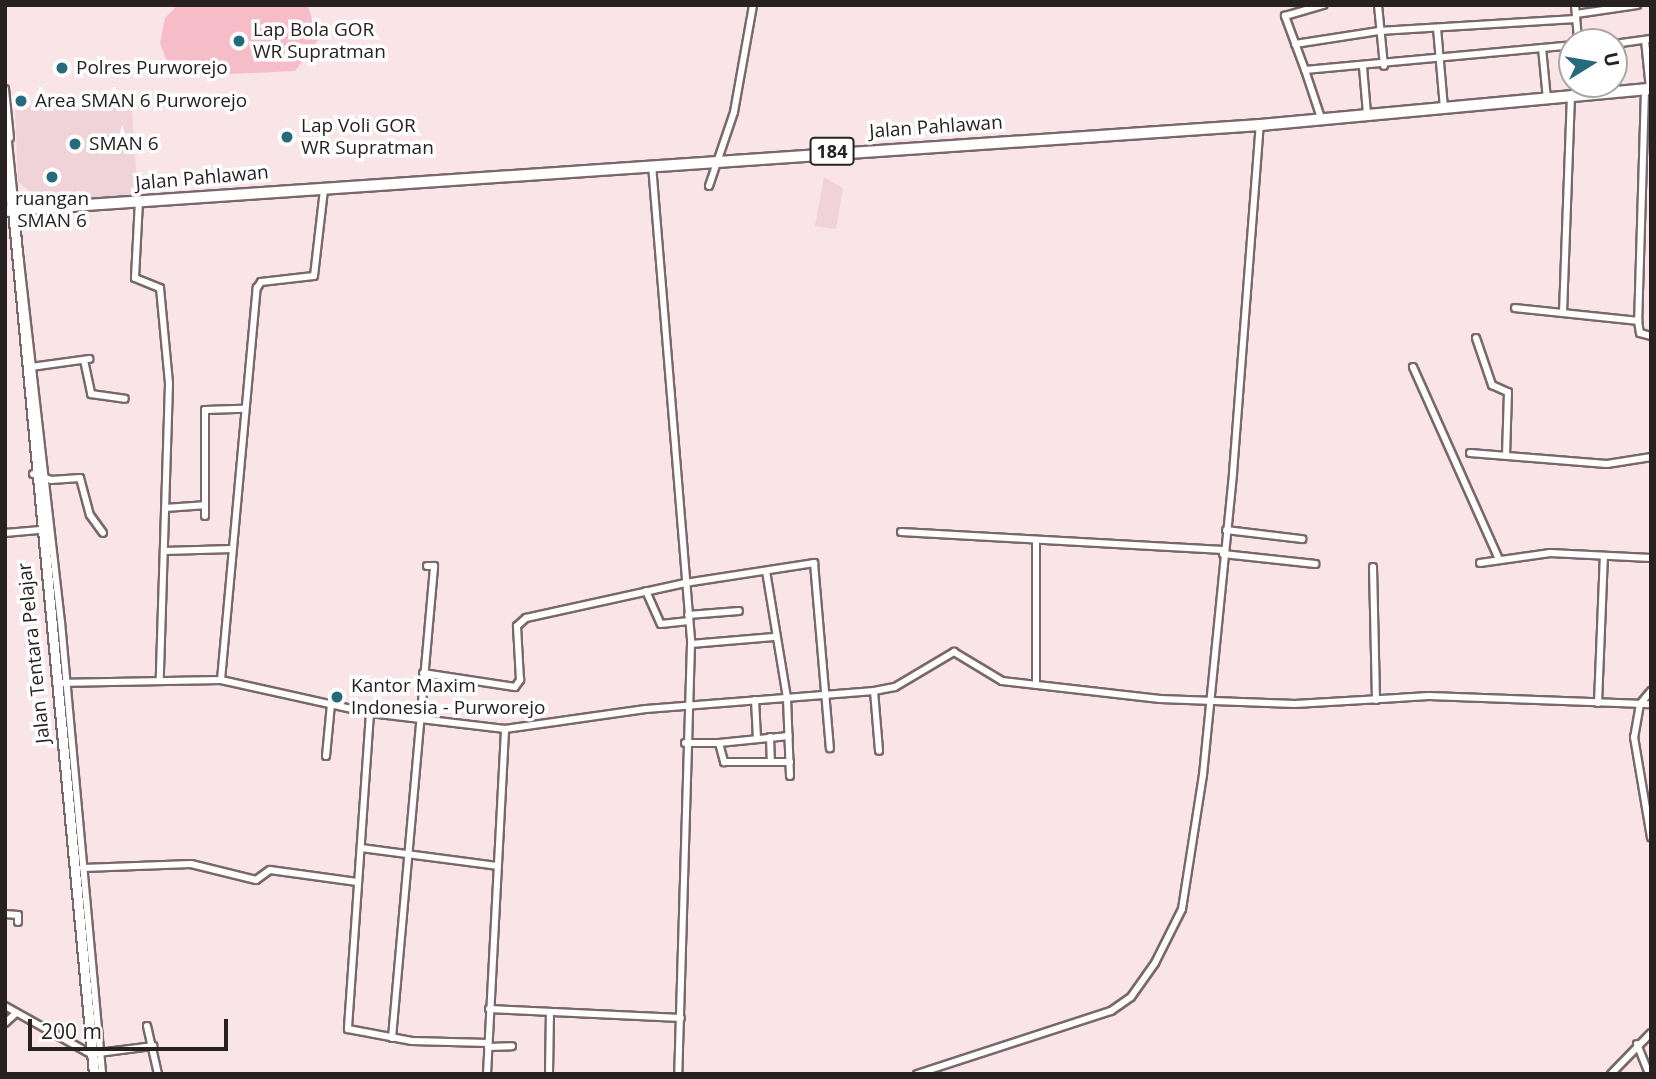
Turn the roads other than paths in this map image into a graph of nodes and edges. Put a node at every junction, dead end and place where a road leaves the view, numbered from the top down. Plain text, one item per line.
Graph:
1 (753, 5) edge
2 (1324, 5) edge
3 (1378, 5) edge
4 (1575, 5) edge
5 (1637, 5) edge
6 (1576, 16) junction
7 (1437, 28) junction
8 (1577, 28) edge
9 (1379, 31) junction
10 (1648, 39) edge
11 (1628, 42) edge
12 (1295, 44) junction
13 (1558, 46) edge
14 (1542, 48) junction
15 (1440, 60) junction
16 (1384, 66) junction
17 (1363, 67) junction
18 (1305, 70) junction
19 (5, 89) edge
20 (1628, 89) edge
21 (1649, 89) edge
22 (1560, 98) edge
23 (1571, 98) edge
24 (1548, 99) junction
25 (1444, 108) junction
26 (1367, 114) junction
27 (1321, 118) junction
28 (1260, 125) junction
29 (5, 133) edge
30 (713, 159) junction
31 (652, 165) junction
32 (1640, 169) junction
33 (9, 170) junction
34 (1651, 170) edge
35 (709, 186) dead end
36 (324, 187) junction
37 (139, 201) junction
38 (8, 211) edge
39 (1515, 308) dead end
40 (1563, 313) junction
41 (1637, 321) junction
42 (1651, 336) edge
43 (1476, 338) dead end
44 (30, 367) junction
45 (1413, 367) dead end
46 (125, 399) dead end
47 (243, 409) junction
48 (1470, 453) dead end
49 (1506, 455) junction
50 (1651, 457) edge
51 (33, 474) junction
52 (44, 479) junction
53 (204, 505) junction
54 (165, 508) junction
55 (205, 516) dead end
56 (38, 530) junction
57 (1226, 530) junction
58 (901, 532) dead end
59 (5, 533) edge
60 (103, 533) dead end
61 (1302, 539) dead end
62 (1037, 540) junction
63 (232, 549) junction
64 (164, 551) junction
65 (1223, 552) junction
66 (1604, 556) junction
67 (1651, 558) edge
68 (1499, 559) junction
69 (1480, 563) dead end
70 (1315, 564) dead end
71 (426, 566) dead end
72 (1373, 567) dead end
73 (766, 571) junction
74 (685, 583) junction
75 (646, 591) junction
76 (739, 611) dead end
77 (688, 618) junction
78 (774, 637) junction
79 (691, 644) junction
80 (424, 673) junction
81 (160, 678) junction
82 (221, 680) junction
83 (67, 682) junction
84 (55, 683) junction
85 (1036, 685) junction
86 (874, 691) junction
87 (1651, 691) edge
88 (830, 694) junction
89 (787, 698) junction
90 (755, 700) junction
91 (1376, 700) junction
92 (1206, 702) junction
93 (1598, 703) junction
94 (1640, 704) junction
95 (1651, 704) edge
96 (331, 705) junction
97 (684, 706) junction
98 (370, 713) junction
99 (417, 716) junction
100 (505, 729) junction
101 (789, 736) junction
102 (770, 737) junction
103 (757, 738) junction
104 (685, 743) junction
105 (719, 743) junction
106 (830, 748) dead end
107 (879, 751) dead end
108 (326, 756) dead end
109 (771, 762) junction
110 (790, 762) junction
111 (790, 776) dead end
112 (1651, 838) edge
113 (361, 848) junction
114 (406, 854) junction
115 (497, 866) junction
116 (79, 868) junction
117 (357, 882) junction
118 (5, 914) edge
119 (18, 922) dead end
120 (5, 1006) edge
121 (489, 1009) junction
122 (550, 1012) junction
123 (16, 1013) junction
124 (681, 1018) junction
125 (5, 1023) edge
126 (148, 1026) dead end
127 (1651, 1034) edge
128 (392, 1038) junction
129 (1637, 1044) junction
130 (488, 1045) junction
131 (153, 1046) junction
132 (512, 1046) dead end
133 (95, 1054) junction
134 (94, 1074) edge
135 (102, 1074) edge
136 (158, 1074) edge
137 (487, 1074) edge
138 (549, 1074) edge
139 (678, 1074) edge
140 (917, 1074) edge
141 (1611, 1074) edge
142 (1649, 1074) edge

1 - 30 street
2 - 12 street
3 - 9 street
4 - 6 street
5 - 6 street
6 - 7 street
6 - 8 street
7 - 9 street
7 - 15 street
9 - 12 street
9 - 16 street
10 - 11 street
10 - 21 street
12 - 18 street
13 - 14 street
14 - 15 street
14 - 24 street
15 - 16 street
15 - 25 street
16 - 17 street
17 - 18 street
17 - 26 street
18 - 27 street
19 - 33 street
20 - 21 main road, Jalan Pahlawan / 184
21 - 32 street
22 - 24 main road, Jalan Pahlawan / 184
23 - 40 street
24 - 25 main road, Jalan Pahlawan / 184
25 - 26 main road, Jalan Pahlawan / 184
26 - 27 main road, Jalan Pahlawan / 184
27 - 28 main road, Jalan Pahlawan / 184
28 - 30 main road, Jalan Pahlawan / 184
28 - 57 street
29 - 33 highway
30 - 31 main road, Jalan Pahlawan / 184
30 - 35 street
31 - 36 main road, Jalan Pahlawan / 184
31 - 74 street
32 - 34 street
32 - 41 street
33 - 38 highway
36 - 37 main road, Jalan Pahlawan / 184
36 - 47 street
37 - 38 main road, Jalan Pahlawan / 184
37 - 54 street
38 - 44 main road, Jalan Tentara Pelajar
39 - 40 street
40 - 41 street
41 - 42 street
43 - 49 street
44 - 46 street
44 - 51 main road, Jalan Tentara Pelajar
44 - 52 street
45 - 68 street
47 - 53 street
47 - 63 street
48 - 49 street
49 - 50 street
51 - 52 street
51 - 56 main road, Jalan Tentara Pelajar
52 - 60 street
52 - 83 street
53 - 54 street
53 - 55 street
54 - 64 street
56 - 59 street
56 - 84 main road, Jalan Tentara Pelajar
57 - 61 street
57 - 65 street
58 - 62 street
62 - 65 street
62 - 85 street
63 - 64 street
63 - 82 street
64 - 81 street
65 - 70 street
65 - 92 street
66 - 67 street
66 - 68 street
66 - 93 street
68 - 69 street
71 - 80 street
72 - 91 street
73 - 74 street
73 - 78 street
73 - 88 street
74 - 75 street
74 - 77 street
75 - 77 street
75 - 80 street
76 - 77 street
77 - 79 street
78 - 79 street
78 - 89 street
79 - 97 street
80 - 99 street
81 - 82 street
81 - 83 street
82 - 96 street
83 - 84 street
83 - 116 street
84 - 116 main road, Jalan Tentara Pelajar
85 - 86 street
85 - 92 street
86 - 88 street
86 - 107 street
87 - 94 street
88 - 89 street
88 - 106 street
89 - 90 street
89 - 101 street
90 - 97 street
90 - 103 street
91 - 92 street
91 - 93 street
92 - 140 street
93 - 94 street
94 - 95 street
94 - 112 street
96 - 98 street
96 - 108 street
97 - 100 street
97 - 104 street
98 - 99 street
98 - 113 street
99 - 100 street
99 - 114 street
100 - 115 street
101 - 102 street
101 - 110 street
102 - 103 street
102 - 109 street
103 - 105 street
104 - 105 street
104 - 124 street
105 - 109 street
109 - 110 street
110 - 111 street
113 - 114 street
113 - 117 street
114 - 115 street
114 - 128 street
115 - 121 street
116 - 117 street
116 - 133 main road, Jalan Tentara Pelajar
117 - 128 street
118 - 119 street
120 - 123 street
121 - 122 street
121 - 130 street
122 - 124 street
122 - 138 street
123 - 125 street
123 - 133 street
124 - 139 street
126 - 131 street
127 - 129 street
128 - 130 street
129 - 141 street
129 - 142 street
130 - 132 street
130 - 137 street
131 - 133 street
131 - 136 street
133 - 134 main road, Jalan Tentara Pelajar
133 - 135 street

